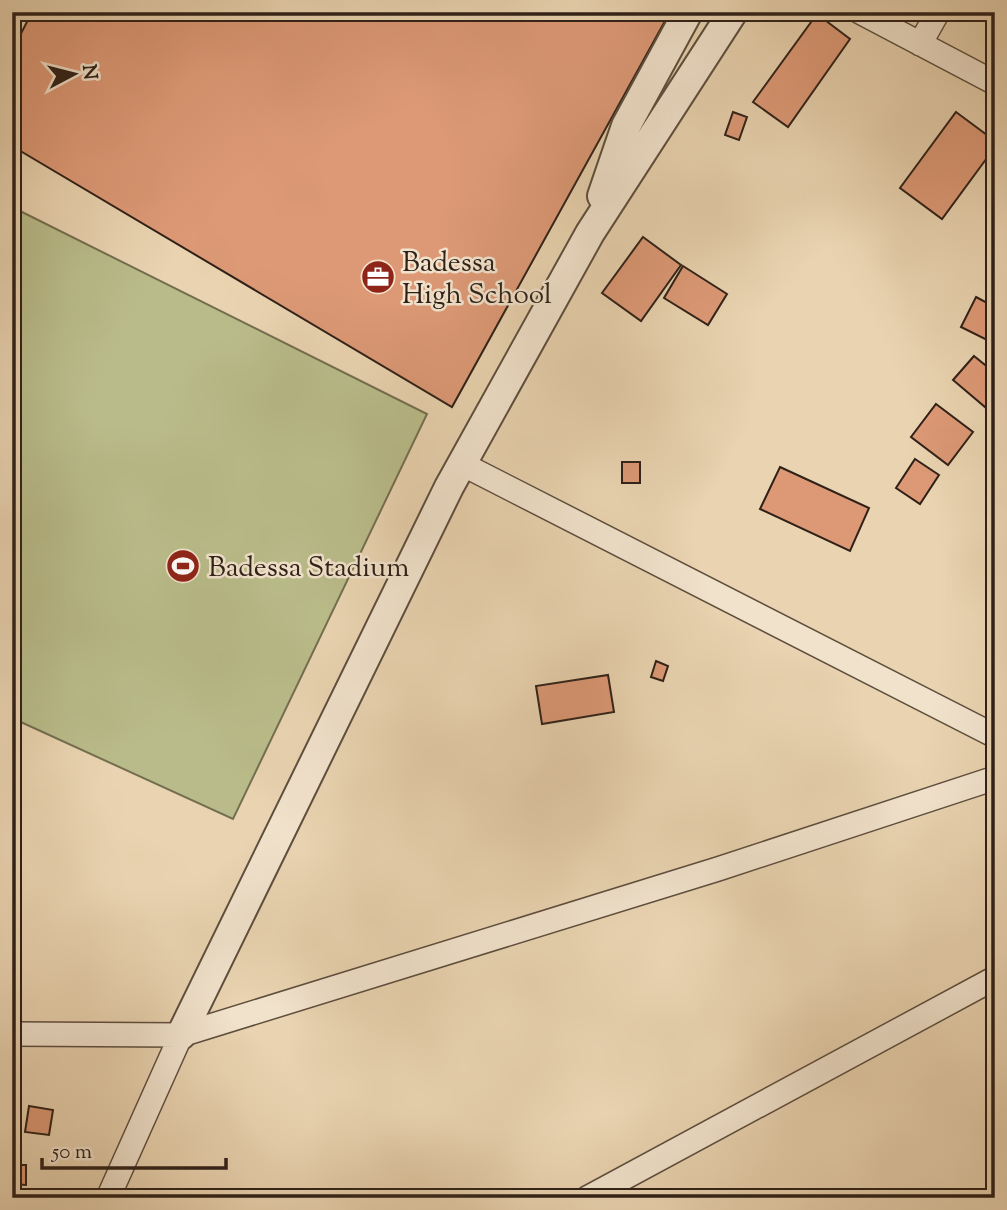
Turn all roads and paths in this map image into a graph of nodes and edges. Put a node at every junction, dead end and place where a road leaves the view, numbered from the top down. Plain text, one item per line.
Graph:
1 (688, 12) edge
2 (733, 12) edge
3 (860, 12) edge
4 (938, 12) edge
5 (920, 44) junction
6 (995, 83) edge
7 (590, 233) junction
8 (462, 464) junction
9 (995, 736) edge
10 (995, 778) edge
11 (995, 978) edge
12 (12, 1034) edge
13 (181, 1035) junction
14 (108, 1198) edge
15 (587, 1198) edge

1 - 7 street
2 - 7 street
3 - 5 street
4 - 5 street
5 - 6 street
7 - 8 street
8 - 9 street
8 - 13 street
10 - 13 street
11 - 15 street
12 - 13 street
13 - 14 street

